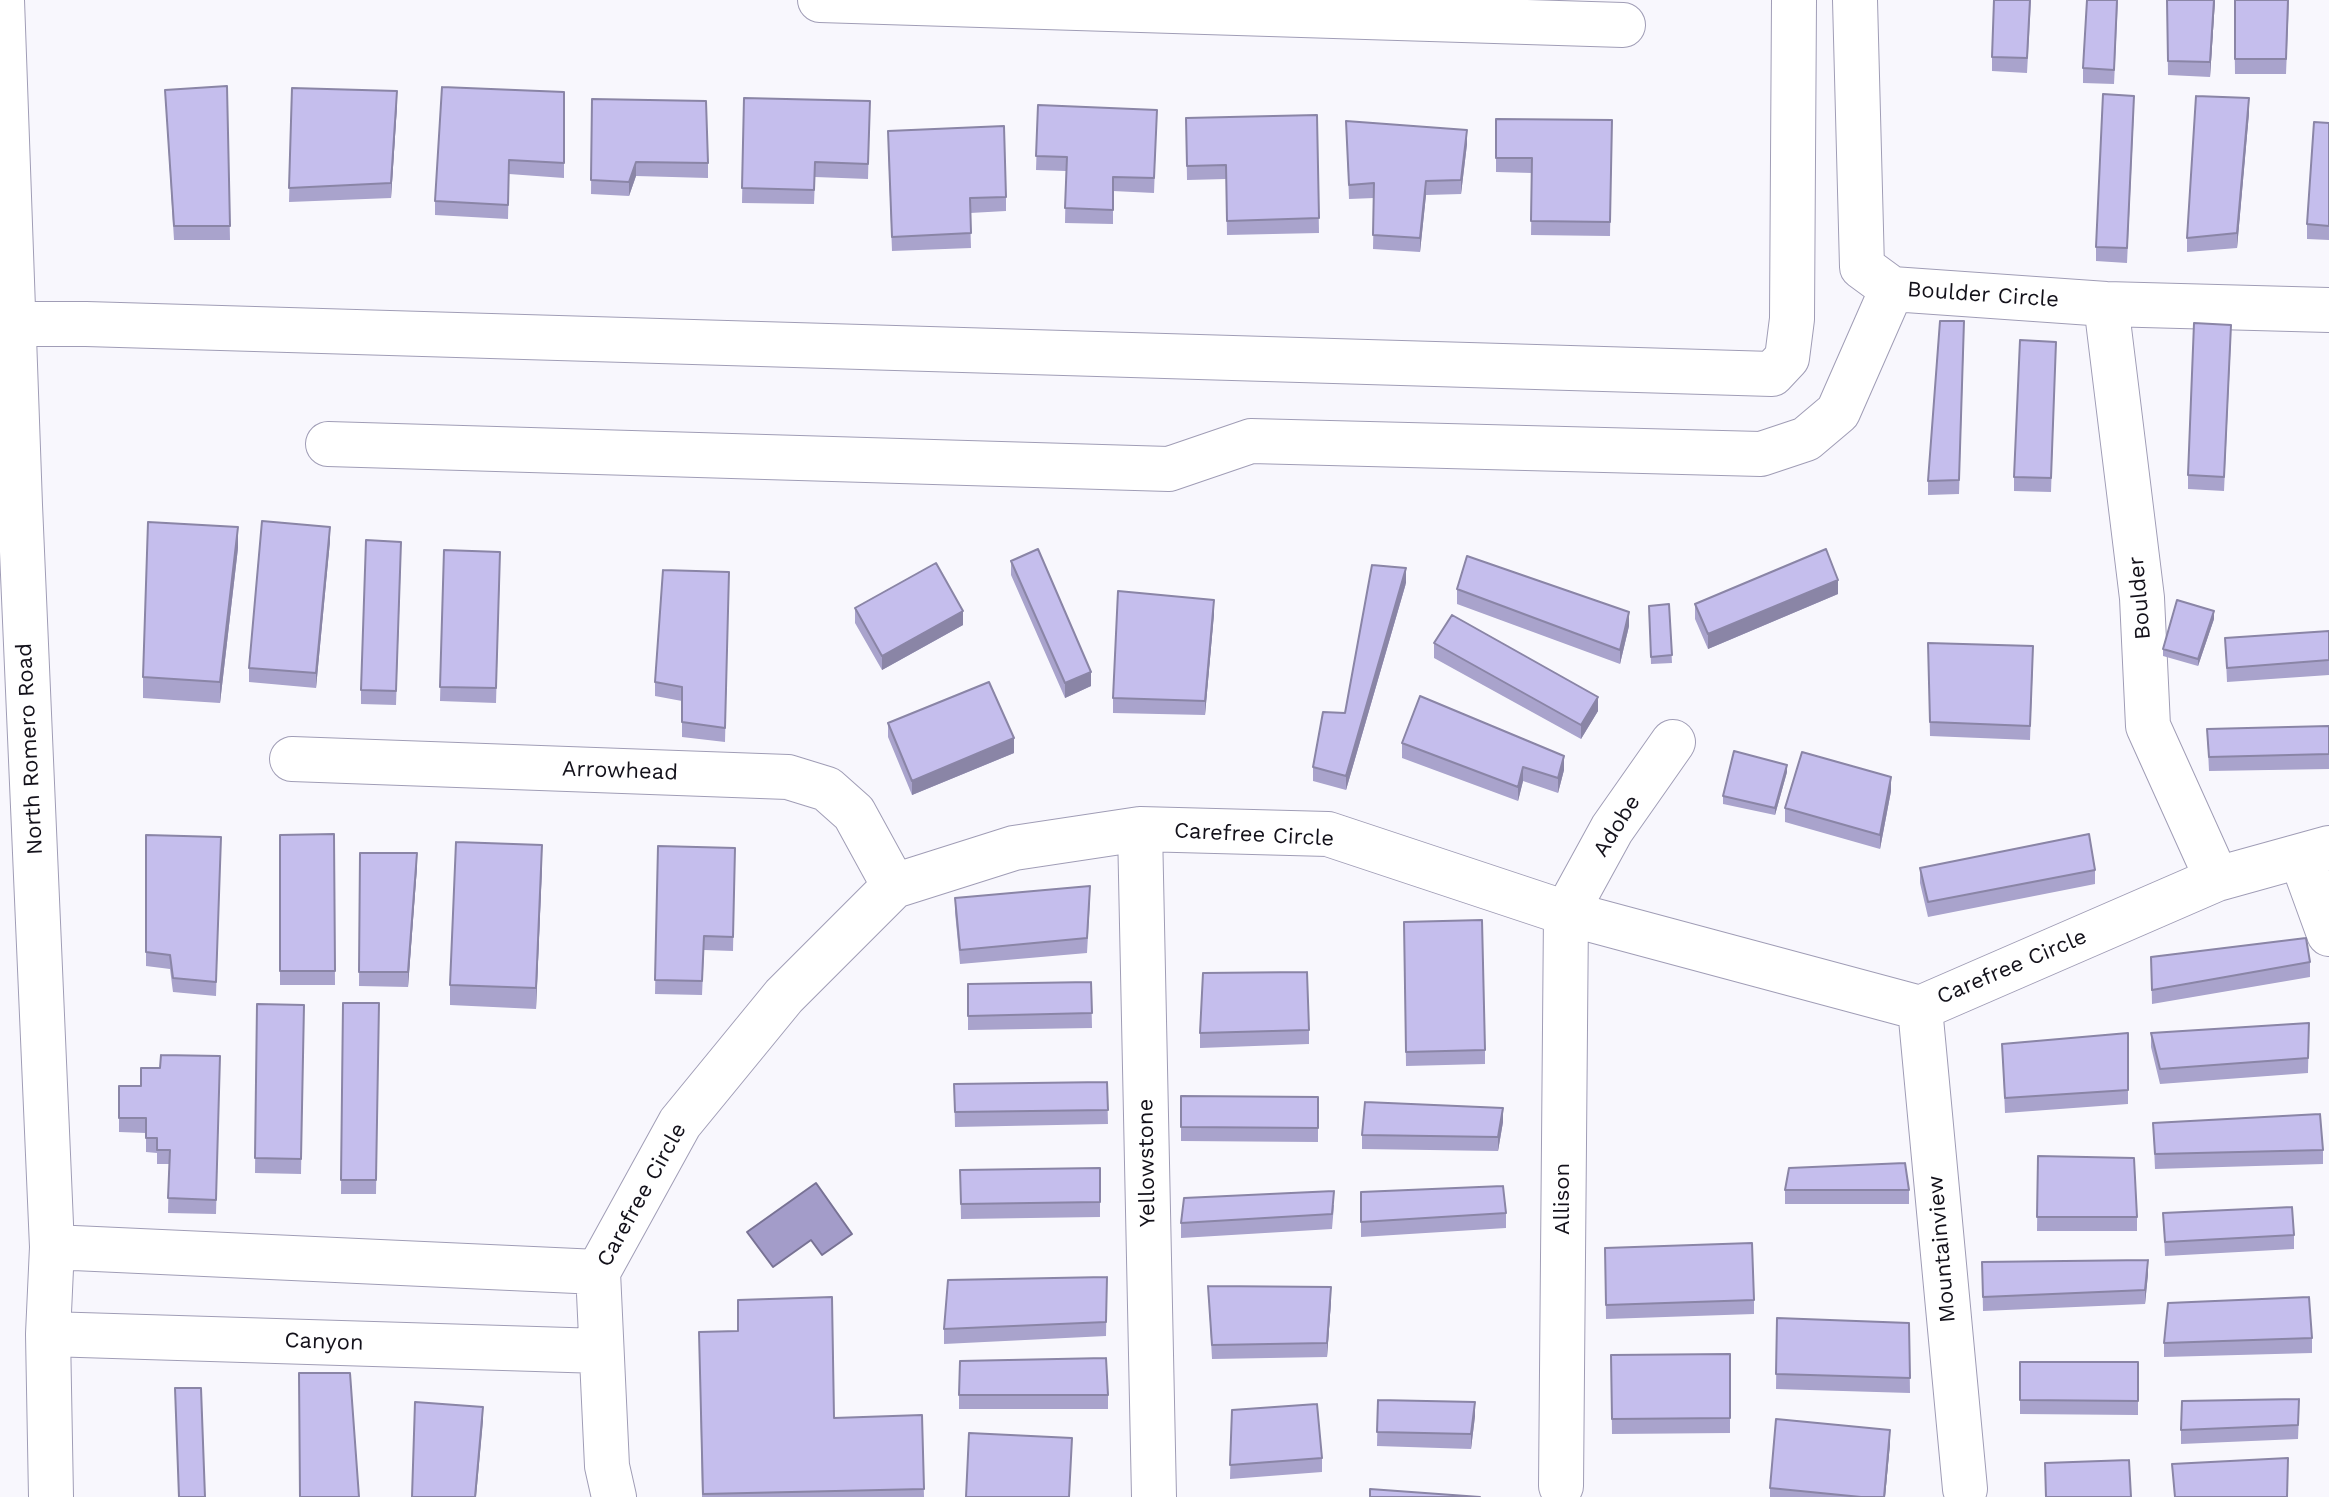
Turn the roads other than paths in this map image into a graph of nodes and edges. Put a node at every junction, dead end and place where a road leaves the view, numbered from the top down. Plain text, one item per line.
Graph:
1 (2, 0) edge
2 (820, 0) edge
3 (1794, 0) edge
4 (1855, 0) edge
5 (1623, 25) dead end
6 (1892, 289) junction
7 (2106, 304) junction
8 (2329, 310) edge
9 (14, 324) junction
10 (328, 444) dead end
11 (10, 504) edge
12 (1673, 742) dead end
13 (292, 759) dead end
14 (1140, 829) junction
15 (2315, 852) edge
16 (2217, 879) junction
17 (894, 886) junction
18 (1566, 913) junction
19 (2329, 934) edge
20 (1920, 1008) junction
21 (52, 1247) junction
22 (598, 1272) junction
23 (48, 1334) junction
24 (601, 1351) junction
25 (1561, 1486) dead end
26 (1965, 1489) dead end
27 (51, 1497) edge
28 (614, 1497) edge
29 (1154, 1497) edge

1 - 9 street, North Romero Road
2 - 5 street
3 - 9 street
4 - 6 street, Boulder Circle
6 - 7 street, Boulder Circle
6 - 10 street
7 - 8 street, Boulder Circle
7 - 16 street, Boulder
9 - 11 street, North Romero Road
11 - 21 street, North Romero Road
12 - 18 street, Adobe
13 - 17 street, Arrowhead
14 - 17 street, Carefree Circle
14 - 18 street, Carefree Circle
14 - 29 street, Yellowstone
15 - 16 street, Carefree Circle
15 - 19 street
16 - 20 street, Carefree Circle
17 - 22 street, Carefree Circle
18 - 20 street, Carefree Circle
18 - 25 street, Allison
20 - 26 street, Mountainview
21 - 22 street
21 - 23 street, North Romero Road
22 - 24 street, Carefree Circle
23 - 24 street, Canyon
23 - 27 street, North Romero Road
24 - 28 street, Carefree Circle

